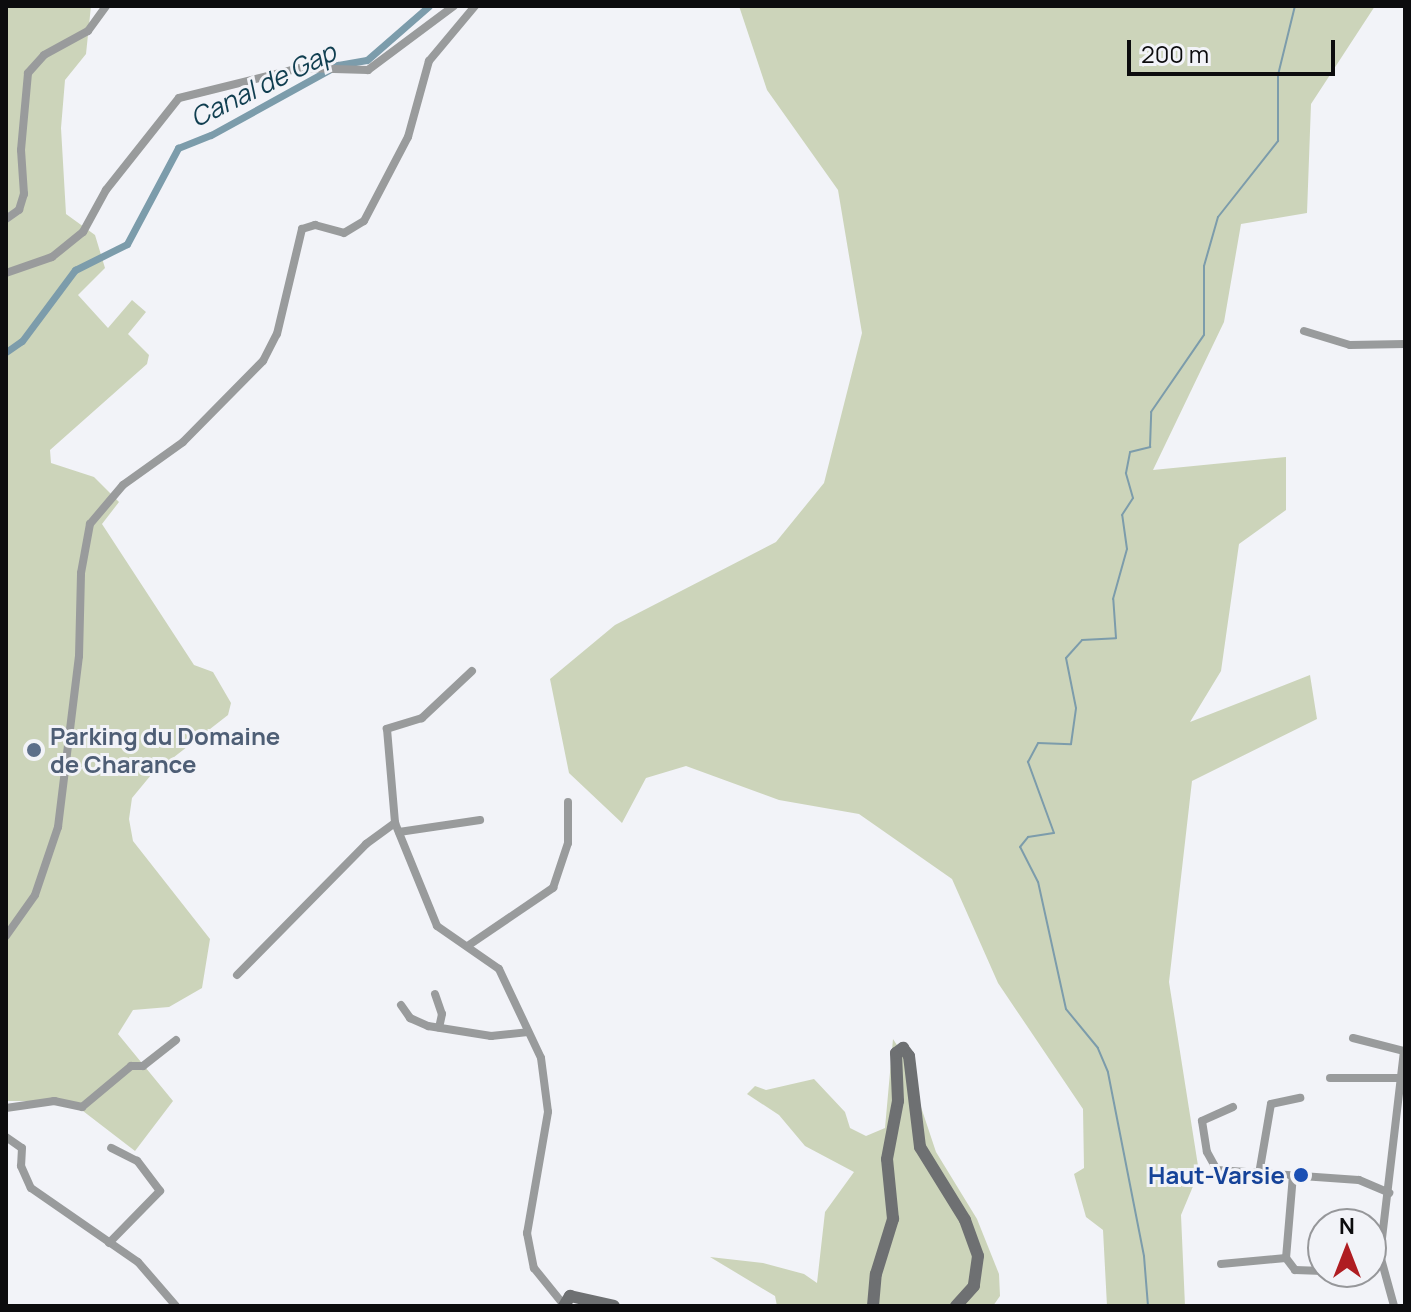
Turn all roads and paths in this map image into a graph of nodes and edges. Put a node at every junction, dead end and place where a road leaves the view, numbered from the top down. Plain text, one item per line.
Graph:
1 (106, 6) edge
2 (454, 6) edge
3 (475, 6) edge
4 (6, 219) edge
5 (6, 273) edge
6 (1304, 331) dead end
7 (1405, 344) edge
8 (472, 671) dead end
9 (568, 802) dead end
10 (480, 820) dead end
11 (397, 828) junction
12 (6, 936) edge
13 (469, 945) junction
14 (237, 975) dead end
15 (435, 994) dead end
16 (401, 1005) dead end
17 (439, 1028) junction
18 (528, 1032) junction
19 (1353, 1038) dead end
20 (176, 1040) dead end
21 (1330, 1078) dead end
22 (1401, 1078) junction
23 (1300, 1098) dead end
24 (1233, 1107) dead end
25 (6, 1108) edge
26 (6, 1137) edge
27 (111, 1148) dead end
28 (1259, 1174) junction
29 (1293, 1175) junction
30 (1389, 1193) junction
31 (1386, 1208) edge
32 (109, 1243) junction
33 (1286, 1258) junction
34 (1221, 1264) dead end
35 (1307, 1270) edge
36 (572, 1303) edge
37 (176, 1306) edge
38 (614, 1306) edge
39 (873, 1306) edge
40 (956, 1306) edge

1 - 4 street
2 - 5 street
3 - 12 street
6 - 7 street
8 - 11 street
9 - 13 street
10 - 11 street
11 - 13 street
11 - 14 street
13 - 18 street
15 - 17 street
16 - 17 street
17 - 18 street
18 - 36 street
19 - 22 street
20 - 25 street
21 - 22 street
22 - 30 street
23 - 28 street
24 - 28 street
26 - 32 street
27 - 32 street
28 - 29 street
29 - 30 street
29 - 33 street
30 - 31 street
32 - 37 street
33 - 34 street
33 - 35 street
36 - 38 street
39 - 40 street

